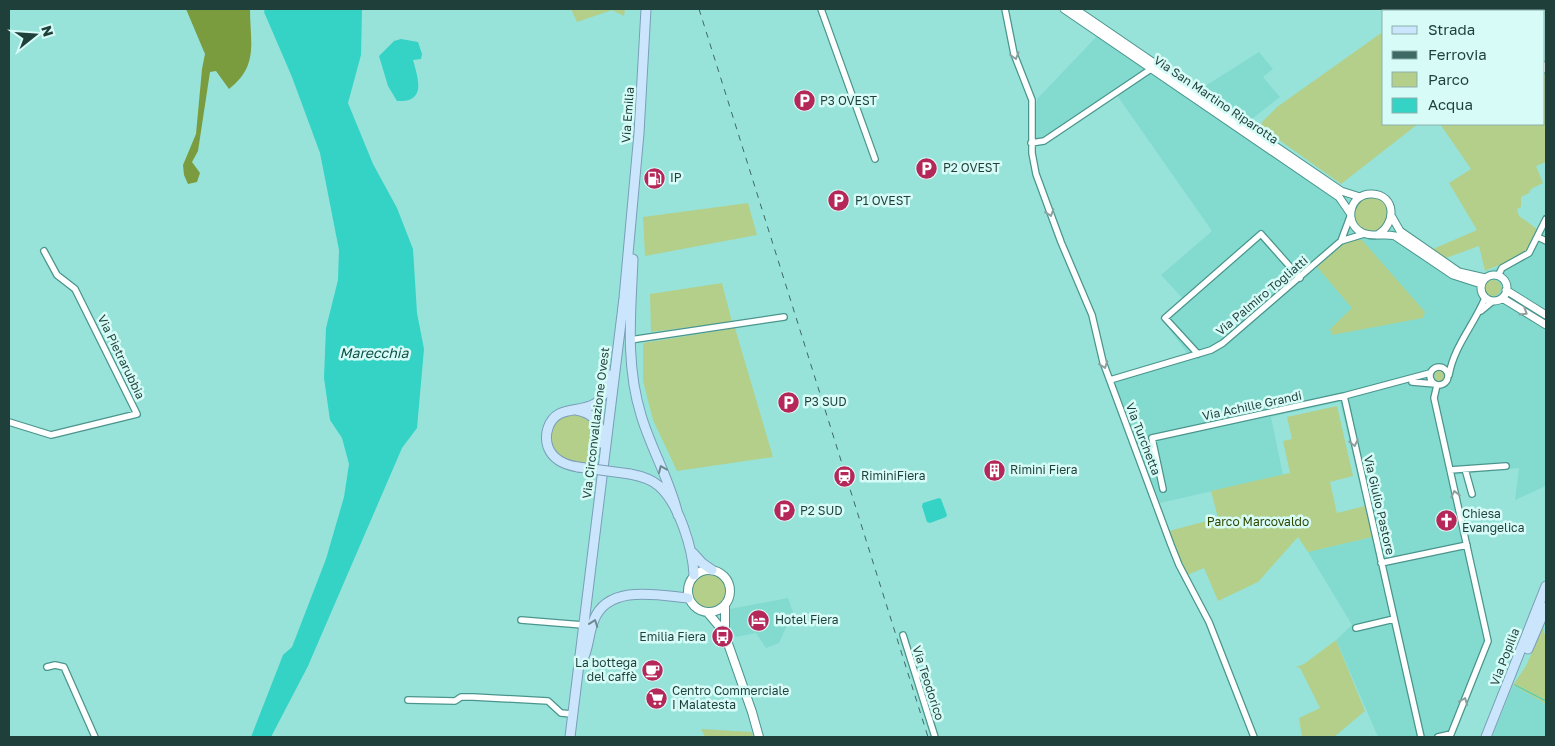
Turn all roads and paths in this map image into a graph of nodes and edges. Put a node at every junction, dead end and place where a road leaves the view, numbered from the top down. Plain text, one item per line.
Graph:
1 (646, 9) edge
2 (821, 9) edge
3 (1005, 9) edge
4 (1064, 9) edge
5 (1075, 9) edge
6 (1151, 69) junction
7 (1031, 143) junction
8 (875, 159) dead end
9 (1360, 197) junction
10 (1350, 215) junction
11 (1392, 215) junction
12 (1546, 219) edge
13 (631, 223) junction
14 (1364, 234) junction
15 (1377, 235) junction
16 (1538, 237) junction
17 (1341, 241) junction
18 (1546, 241) edge
19 (44, 252) dead end
20 (1498, 276) junction
21 (1300, 278) junction
22 (1483, 281) junction
23 (1506, 290) junction
24 (624, 298) junction
25 (1486, 298) junction
26 (1502, 298) junction
27 (1493, 301) junction
28 (1479, 313) junction
29 (1546, 315) edge
30 (784, 317) dead end
31 (1546, 325) edge
32 (630, 340) junction
33 (1198, 354) junction
34 (1454, 354) junction
35 (1438, 367) junction
36 (1430, 373) junction
37 (1449, 375) junction
38 (1110, 380) junction
39 (1407, 381) junction
40 (1436, 385) junction
41 (1344, 396) junction
42 (571, 409) junction
43 (9, 422) edge
44 (1506, 466) dead end
45 (1465, 469) junction
46 (1450, 470) junction
47 (1163, 489) dead end
48 (1472, 494) dead end
49 (678, 516) junction
50 (596, 529) junction
51 (1467, 545) junction
52 (689, 546) junction
53 (1381, 563) junction
54 (712, 570) junction
55 (694, 575) junction
56 (1546, 586) edge
57 (688, 598) junction
58 (725, 606) junction
59 (1546, 607) edge
60 (708, 613) junction
61 (1394, 619) junction
62 (521, 620) dead end
63 (583, 625) junction
64 (1356, 628) dead end
65 (726, 635) junction
66 (903, 635) dead end
67 (47, 667) dead end
68 (578, 668) junction
69 (925, 672) dead end
70 (916, 675) junction
71 (1508, 687) junction
72 (408, 700) dead end
73 (572, 714) junction
74 (95, 737) edge
75 (570, 737) edge
76 (759, 737) edge
77 (935, 737) edge
78 (1254, 737) edge
79 (1421, 737) edge
80 (1438, 737) edge
81 (1486, 737) edge

1 - 13 main road, Via Emilia
2 - 8 street
3 -> 7 street, Via Turchetta
4 - 6 street, Via San Martino Riparotta
5 - 9 street, Via San Martino Riparotta
6 - 7 street
6 - 10 street, Via San Martino Riparotta
7 -> 38 street, Via Turchetta
9 - 10 street
9 - 11 street
10 - 14 street
10 - 17 street
11 - 15 street
11 - 22 street
12 - 16 street
13 - 24 main road, Via Circonvallazione Ovest
13 - 32 main road
14 - 15 street
14 - 17 street, Via Palmiro Togliatti
15 - 22 street
16 - 18 street
16 - 20 street
17 - 21 street, Via Palmiro Togliatti
19 - 43 street, Via Pietrarubbia
20 - 22 street
20 - 23 street
21 - 33 street, Via Palmiro Togliatti
21 - 33 street
22 - 25 street
23 - 26 street
23 - 29 street
24 - 42 main road
24 - 50 main road, Via Circonvallazione Ovest
25 - 27 street
25 - 28 street, Via Achille Grandi
26 - 27 street
26 -> 31 street
27 - 28 street, Via Achille Grandi
28 - 34 street, Via Achille Grandi
30 - 32 street
49 -> 32 main road
33 - 38 street, Via Palmiro Togliatti
34 - 35 street, Via Achille Grandi
34 - 37 street, Via Achille Grandi
35 - 36 street, Via Achille Grandi
35 - 37 street
36 - 39 street, Via Achille Grandi
36 - 40 street
37 - 40 street
38 - 78 street, Via Turchetta
39 - 40 street, Via Achille Grandi
39 - 41 street, Via Achille Grandi
40 - 46 street
41 - 47 street, Via Achille Grandi
41 -> 53 street, Via Giulio Pastore
42 - 49 main road, bridge
42 - 50 main road
44 - 45 street
45 - 46 street
45 - 48 street
51 -> 46 street
49 - 52 main road
50 - 63 main road, Via Circonvallazione Ovest
51 - 53 street
80 -> 51 street
52 - 54 main road
52 - 55 main road
53 - 61 street, Via Giulio Pastore
54 - 55 main road
54 - 58 main road
55 - 57 main road
56 - 71 main road, Via Popilia
57 - 60 main road
68 -> 57 main road
58 - 60 main road
58 - 65 main road
59 - 71 main road
60 - 65 main road
61 - 64 street
61 - 79 street, Via Giulio Pastore
62 - 63 street
63 - 68 main road, Via Circonvallazione Ovest
65 - 76 main road
66 - 70 street, Via Teodorico
67 - 74 street
68 - 73 main road, Via Circonvallazione Ovest
69 - 70 street
70 - 77 street, Via Teodorico
71 - 81 main road, Via Popilia
72 - 73 street
73 - 75 main road, Via Circonvallazione Ovest

